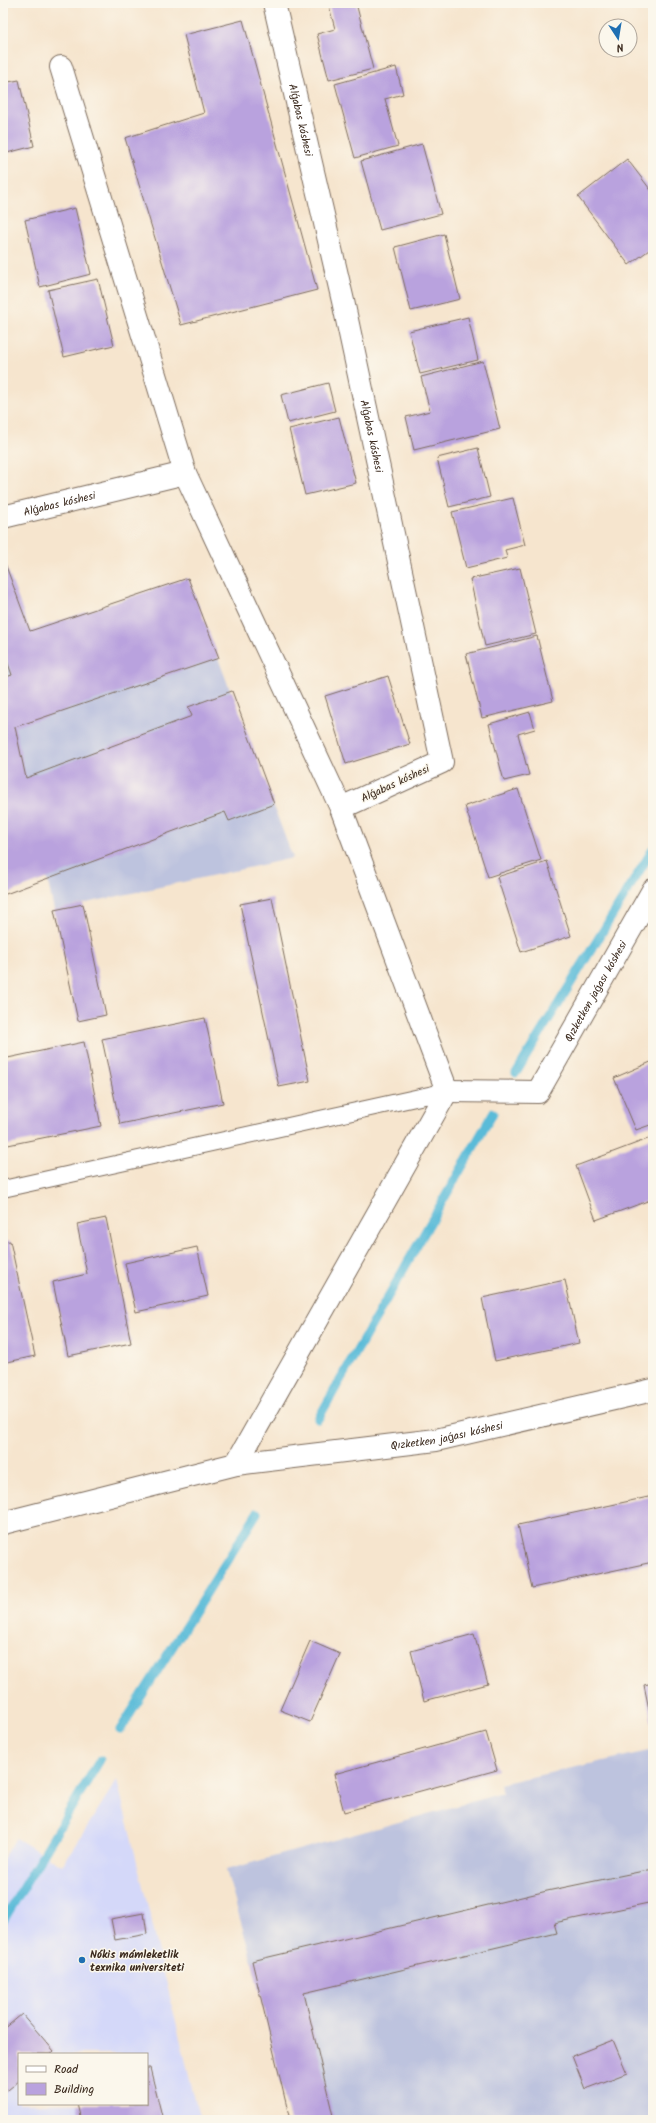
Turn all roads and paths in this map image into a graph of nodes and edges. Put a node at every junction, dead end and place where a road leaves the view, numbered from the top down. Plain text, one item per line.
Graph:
1 (274, 3) edge
2 (61, 67) dead end
3 (185, 473) junction
4 (3, 517) edge
5 (341, 808) junction
6 (653, 890) edge
7 (447, 1091) junction
8 (3, 1189) edge
9 (653, 1390) edge
10 (236, 1464) junction
11 (3, 1523) edge

1 - 5 street, Alǵabas kóshesi
2 - 3 street
3 - 4 street, Alǵabas kóshesi
3 - 5 street
5 - 7 street
6 - 7 street, Qızketken jaǵası kóshesi
7 - 8 lane
7 - 10 street
9 - 10 street, Qızketken jaǵası kóshesi
10 - 11 street, Qızketken jaǵası kóshesi

